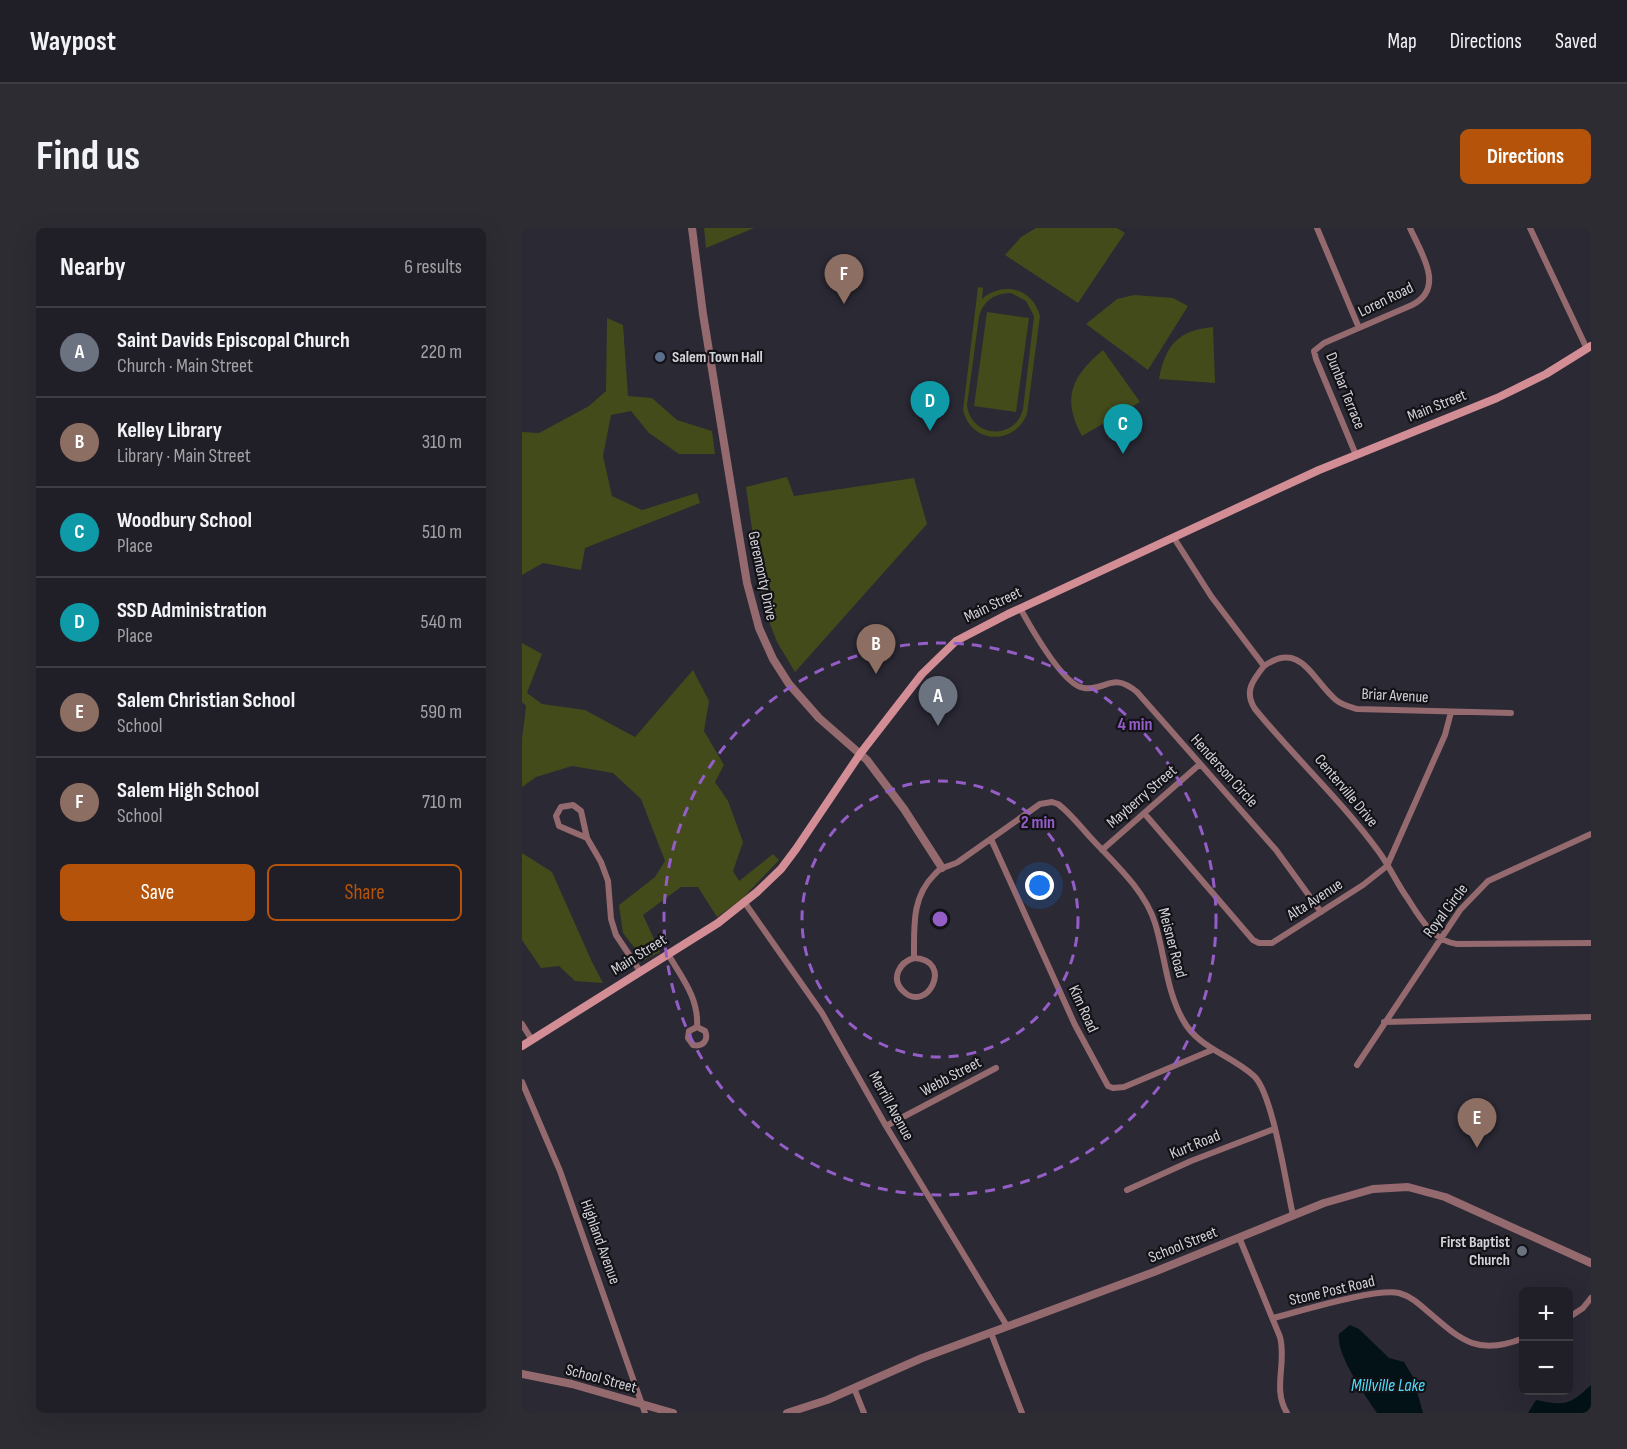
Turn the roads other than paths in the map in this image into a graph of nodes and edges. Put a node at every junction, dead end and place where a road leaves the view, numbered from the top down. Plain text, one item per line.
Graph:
1 (692, 228) edge
2 (1317, 228) edge
3 (1410, 228) edge
4 (1530, 228) edge
5 (1359, 328) junction
6 (1589, 348) edge
7 (1356, 455) junction
8 (1174, 538) junction
9 (1020, 608) junction
10 (1264, 666) junction
11 (1451, 712) junction
12 (1510, 713) dead end
13 (860, 754) junction
14 (1200, 764) junction
15 (1144, 813) junction
16 (1591, 834) edge
17 (587, 838) junction
18 (991, 839) junction
19 (1102, 850) junction
20 (1387, 866) junction
21 (942, 868) junction
22 (745, 903) junction
23 (1321, 912) junction
24 (1441, 938) junction
25 (1591, 943) edge
26 (668, 954) junction
27 (914, 958) junction
28 (640, 971) junction
29 (1591, 1017) edge
30 (1384, 1022) junction
31 (522, 1024) edge
32 (697, 1027) dead end
33 (532, 1040) junction
34 (522, 1046) edge
35 (1212, 1050) junction
36 (1357, 1065) dead end
37 (996, 1068) dead end
38 (522, 1082) edge
39 (886, 1126) junction
40 (1274, 1129) junction
41 (1126, 1190) dead end
42 (1293, 1215) junction
43 (1239, 1237) junction
44 (1591, 1263) edge
45 (1591, 1298) edge
46 (1573, 1315) edge
47 (1273, 1318) junction
48 (1007, 1326) junction
49 (991, 1333) junction
50 (1519, 1340) edge
51 (522, 1374) edge
52 (854, 1388) junction
53 (644, 1409) edge
54 (673, 1413) edge
55 (787, 1413) edge
56 (864, 1413) edge
57 (1022, 1413) edge
58 (1287, 1413) edge

1 - 13 street, Geremonty Drive
2 - 5 street
3 - 5 street, Loren Road
4 - 6 street
5 - 7 street, Dunbar Terrace
6 - 7 main road, Main Street
7 - 8 main road, Main Street
8 - 9 main road, Main Street
8 - 10 street
9 - 13 main road, Main Street
9 - 14 street, Henderson Circle
10 - 11 street, Briar Avenue
10 - 20 street, Centerville Drive
11 - 12 street, Briar Avenue
11 - 20 street
13 - 21 street, Geremonty Drive
13 - 22 main road, Main Street
14 - 15 street, Mayberry Street
14 - 23 street, Henderson Circle
15 - 19 street, Mayberry Street
15 - 23 street, Alta Avenue
16 - 24 street, Royal Circle
17 - 17 street
17 - 28 street
18 - 19 street, Meisner Road
18 - 21 street, Meisner Road
18 - 35 street, Kim Road
19 - 35 street, Meisner Road
20 - 23 street, Alta Avenue
20 - 24 street, Centerville Drive
21 - 27 street
22 - 26 main road, Main Street
22 - 39 street, Merrill Avenue
24 - 25 street
24 - 30 street, Royal Circle
26 - 28 main road, Main Street
26 - 32 street
27 - 27 street
28 - 33 main road, Main Street
29 - 30 street
30 - 36 street, Royal Circle
31 - 33 street
33 - 34 main road, Main Street
35 - 40 street, Meisner Road
37 - 39 street, Webb Street
38 - 53 street, Highland Avenue
39 - 48 street, Merrill Avenue
40 - 41 street, Kurt Road
40 - 42 street, Meisner Road
42 - 43 street, School Street
42 - 44 street, School Street
43 - 47 street
43 - 48 street, School Street
45 - 46 street
47 - 50 street, Stone Post Road
47 - 58 street
48 - 49 street, School Street
49 - 52 street, School Street
49 - 57 street
51 - 53 street, School Street
52 - 55 street, School Street
52 - 56 street
53 - 54 street, School Street

